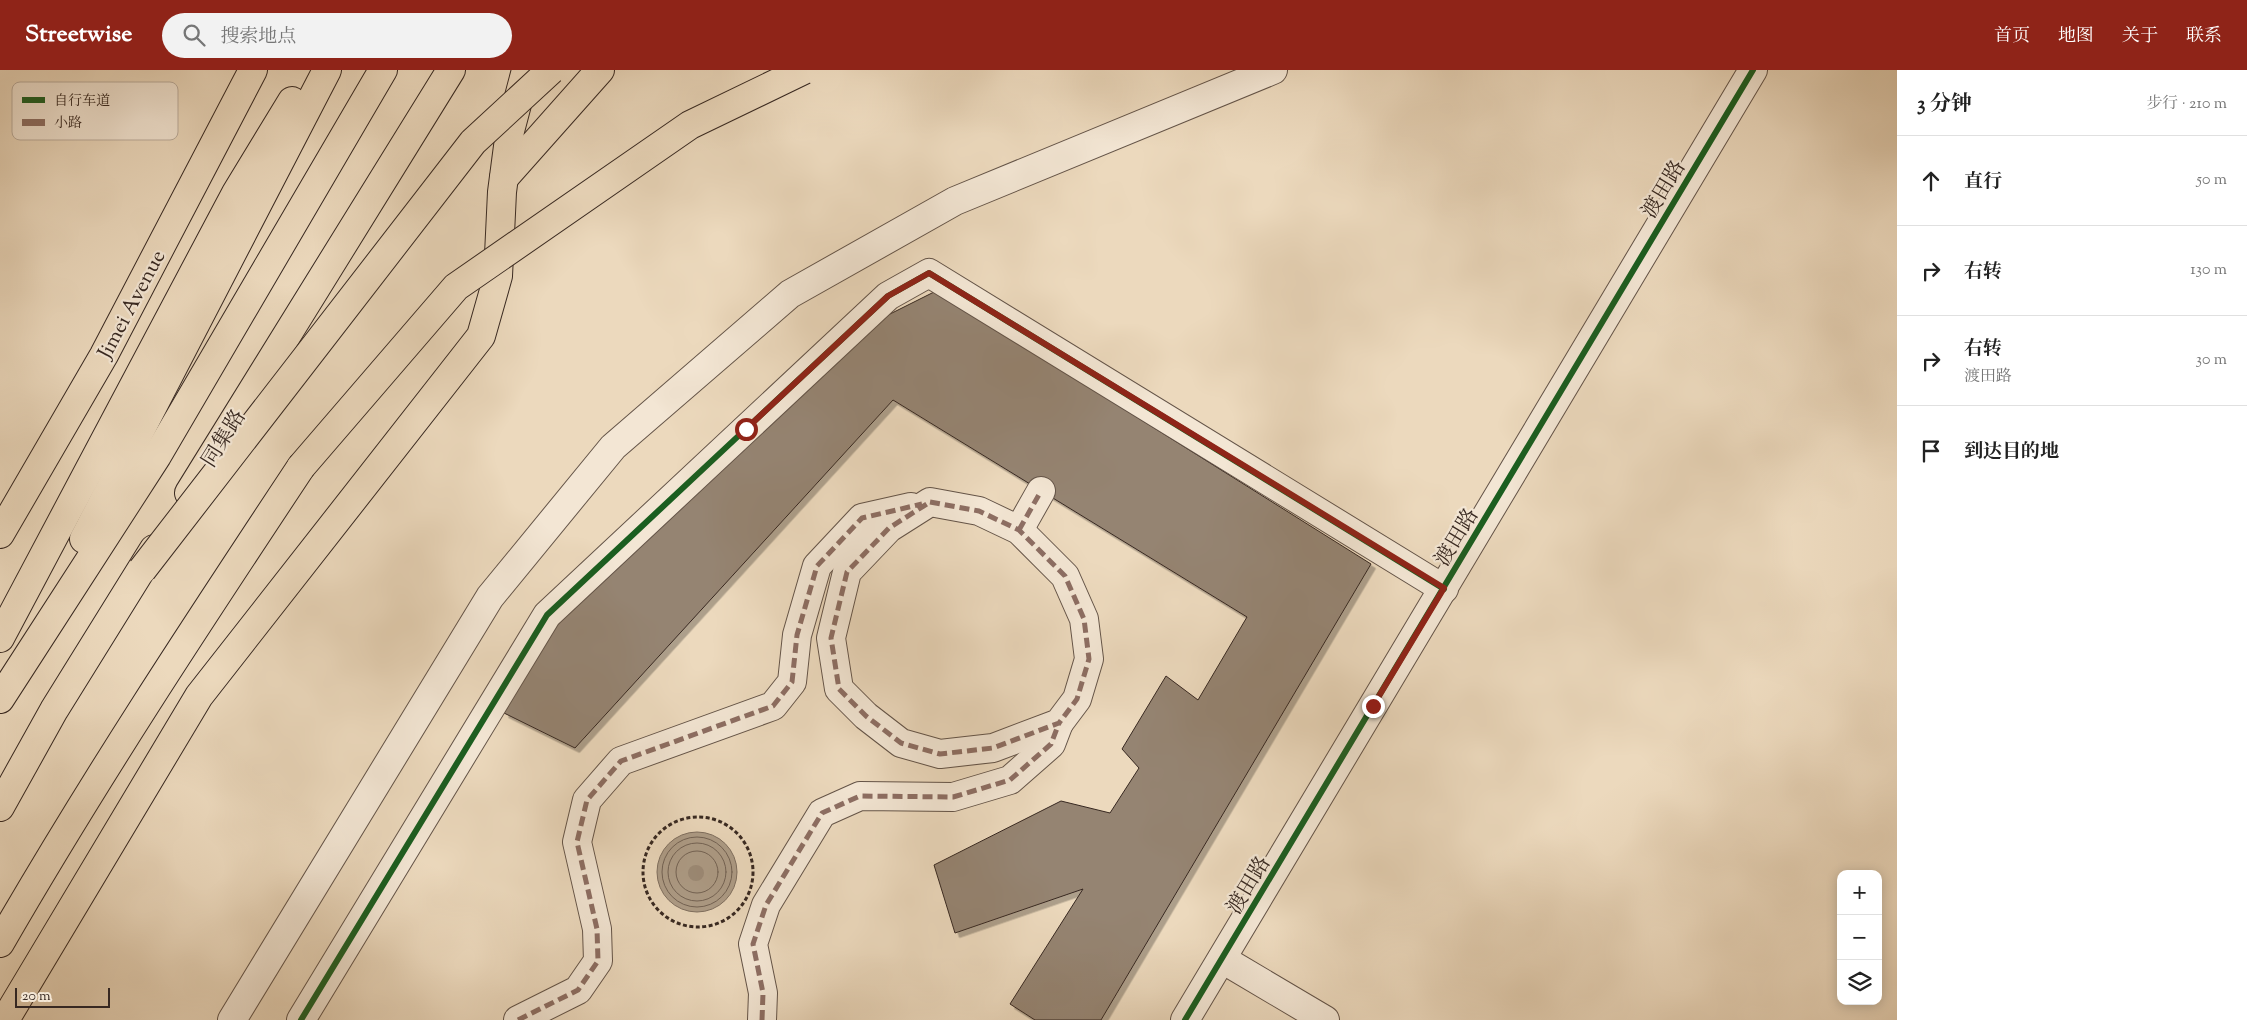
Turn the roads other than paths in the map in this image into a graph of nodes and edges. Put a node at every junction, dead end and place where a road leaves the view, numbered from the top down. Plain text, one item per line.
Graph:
1 (253, 70) edge
2 (311, 70) edge
3 (327, 70) edge
4 (383, 70) edge
5 (450, 70) edge
6 (526, 70) edge
7 (539, 70) edge
8 (551, 70) edge
9 (600, 70) edge
10 (804, 70) edge
11 (1273, 70) edge
12 (1753, 70) edge
13 (473, 142) junction
14 (504, 178) junction
15 (1041, 491) dead end
16 (930, 502) junction
17 (1019, 530) junction
18 (0, 534) edge
19 (142, 570) junction
20 (1444, 588) junction
21 (0, 638) edge
22 (5, 691) edge
23 (1059, 722) junction
24 (0, 807) edge
25 (0, 943) edge
26 (1222, 959) junction
27 (5, 1020) edge
28 (232, 1020) edge
29 (301, 1020) edge
30 (518, 1020) edge
31 (762, 1020) edge
32 (1185, 1020) edge
33 (1326, 1020) edge

1 - 18 main road, Jimei Avenue
2 - 21 main road
3 - 22 main road
4 - 22 main road
5 - 19 main road, 同集路, bridge
6 - 14 main road
7 - 13 main road, bridge
8 - 13 main road, bridge
9 - 14 main road
10 - 25 main road, bridge
11 - 28 street
12 - 20 street, 渡田路
13 - 19 main road, bridge
14 - 27 main road
15 - 17 street
16 - 17 street
16 - 23 street
16 - 30 street
17 - 23 street
19 - 24 main road, 同集路
20 - 26 street, 渡田路
20 - 29 street
23 - 31 street
26 - 32 street, 渡田路
26 - 33 street

